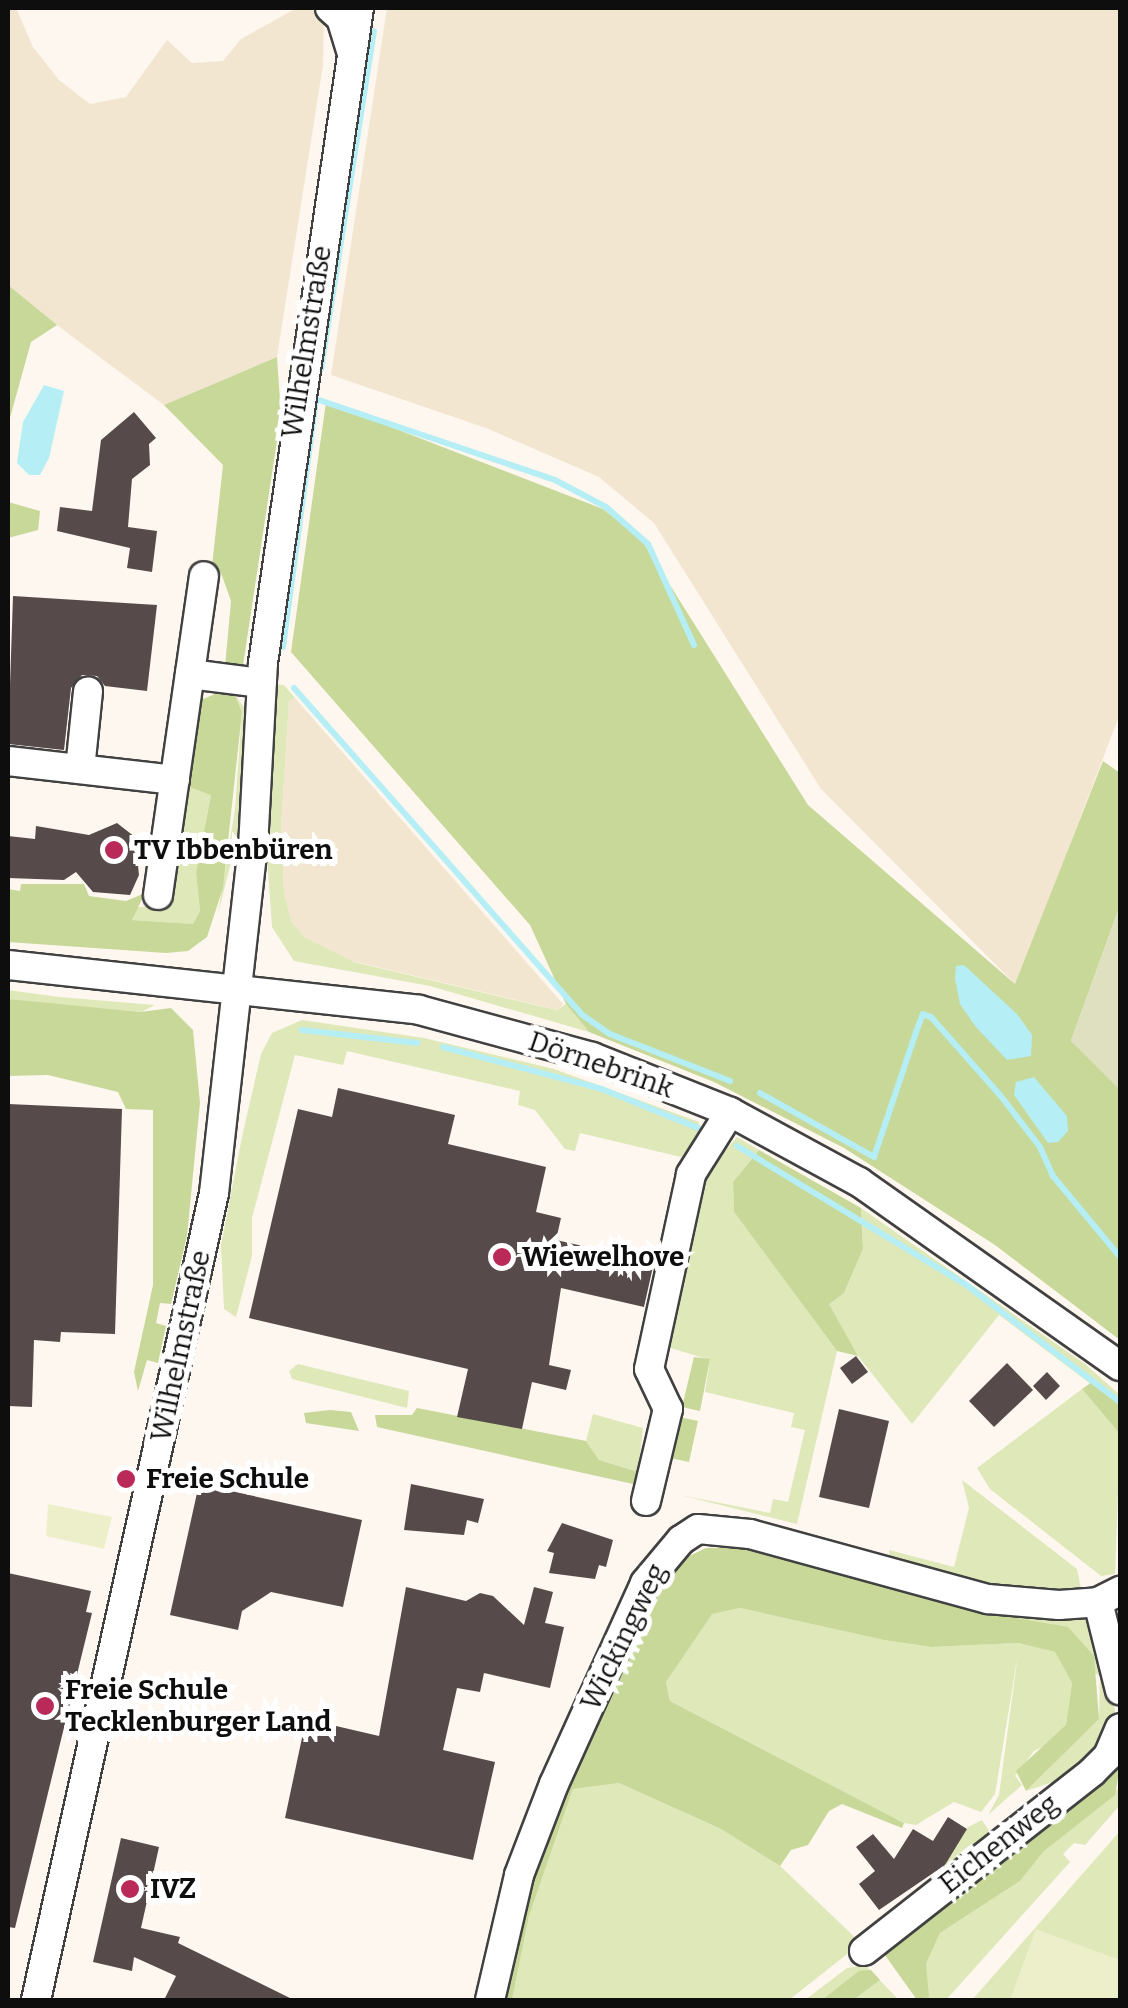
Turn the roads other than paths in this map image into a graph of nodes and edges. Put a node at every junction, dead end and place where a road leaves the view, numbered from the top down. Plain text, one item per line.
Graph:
1 (330, 8) edge
2 (359, 8) edge
3 (351, 51) junction
4 (204, 576) dead end
5 (190, 674) junction
6 (261, 682) junction
7 (88, 691) dead end
8 (8, 761) edge
9 (80, 770) junction
10 (175, 780) junction
11 (158, 895) dead end
12 (8, 964) edge
13 (239, 988) junction
14 (730, 1112) junction
15 (1120, 1366) edge
16 (646, 1501) dead end
17 (1109, 1597) edge
18 (1120, 1690) edge
19 (1120, 1732) edge
20 (864, 1950) dead end
21 (36, 2000) edge
22 (490, 2000) edge

1 - 3 street
2 - 3 street, Wilhelmstraße
3 - 6 street, Wilhelmstraße
4 - 5 street
5 - 6 street
5 - 10 street
6 - 13 street, Wilhelmstraße
7 - 9 street
8 - 9 street
9 - 10 street
10 - 11 street
12 - 13 street, Dörnebrink
13 - 14 street, Dörnebrink
13 - 21 street, Wilhelmstraße
14 - 15 street, Dörnebrink
14 - 16 street
17 - 18 street
17 - 22 street, Wickingweg
19 - 20 street, Eichenweg

